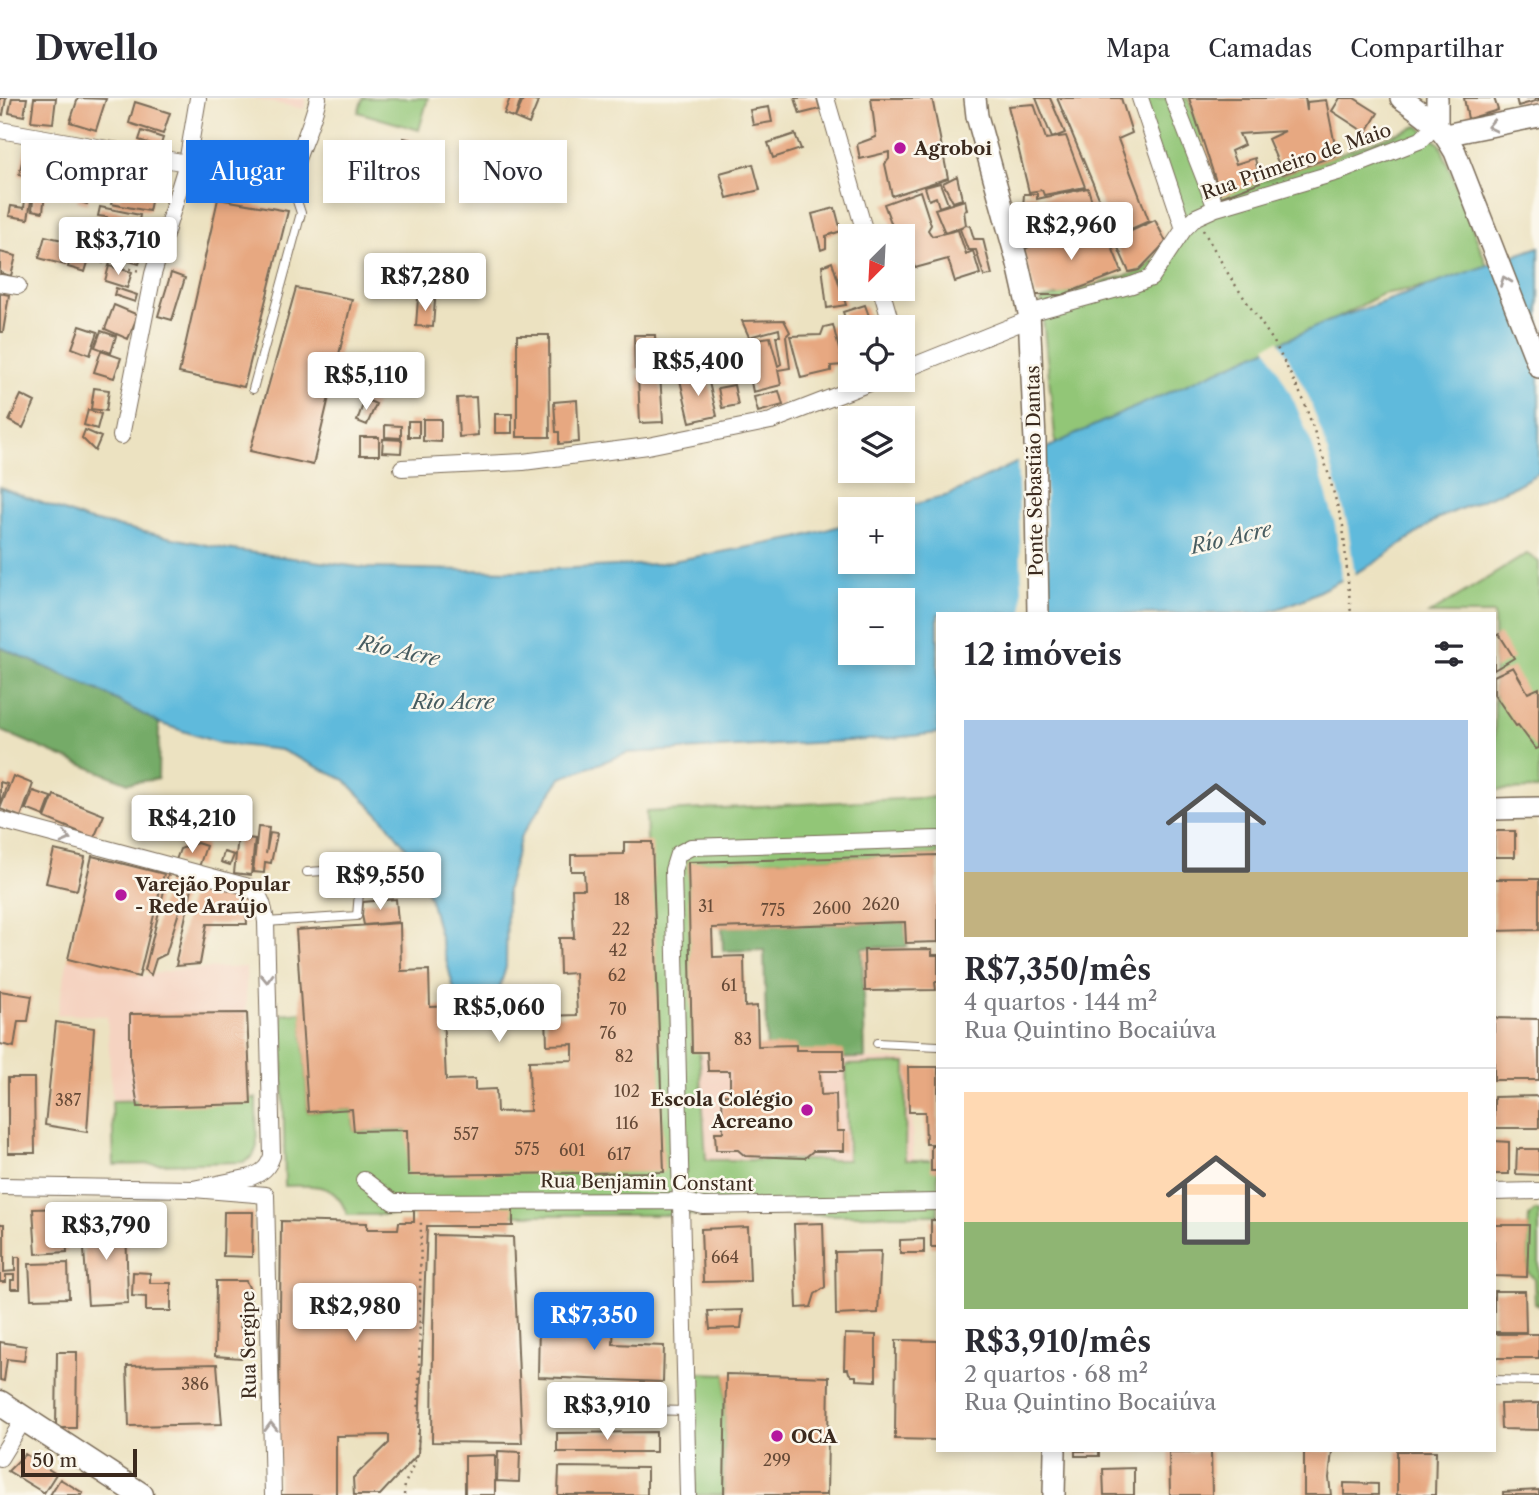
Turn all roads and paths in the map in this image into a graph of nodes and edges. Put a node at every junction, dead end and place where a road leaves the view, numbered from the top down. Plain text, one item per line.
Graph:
1 (198, 98) edge
2 (318, 98) edge
3 (826, 98) edge
4 (975, 98) edge
5 (1140, 98) edge
6 (1173, 98) edge
7 (1401, 98) edge
8 (1437, 98) edge
9 (1539, 116) edge
10 (0, 130) edge
11 (1446, 137) junction
12 (191, 140) edge
13 (303, 140) edge
14 (186, 163) edge
15 (186, 166) edge
16 (298, 203) edge
17 (1216, 208) junction
18 (1190, 223) junction
19 (863, 224) edge
20 (95, 261) dead end
21 (153, 274) junction
22 (0, 283) edge
23 (19, 286) dead end
24 (1030, 320) junction
25 (915, 363) edge
26 (1539, 367) edge
27 (253, 389) dead end
28 (846, 392) edge
29 (121, 436) dead end
30 (402, 468) dead end
31 (1038, 612) edge
32 (1351, 612) edge
33 (1539, 808) edge
34 (1496, 809) edge
35 (0, 820) edge
36 (936, 839) edge
37 (307, 872) dead end
38 (265, 916) junction
39 (877, 1043) dead end
40 (936, 1046) edge
41 (364, 1180) dead end
42 (0, 1185) edge
43 (192, 1189) junction
44 (1539, 1191) edge
45 (1496, 1192) edge
46 (682, 1201) junction
47 (421, 1202) junction
48 (936, 1202) edge
49 (1496, 1380) edge
50 (1539, 1381) edge
51 (0, 1403) edge
52 (563, 1408) dead end
53 (686, 1411) junction
54 (24, 1419) junction
55 (1055, 1452) edge
56 (0, 1458) edge
57 (141, 1495) edge
58 (273, 1495) edge
59 (404, 1495) edge
60 (688, 1495) edge
61 (1054, 1495) edge

1 - 12 street
2 - 13 street
3 - 19 street
4 - 24 main road, Ponte Sebastião Dantas
5 - 18 street
6 - 17 street
7 - 11 main road
8 - 11 main road
9 -> 11 main road
10 - 14 street
11 - 17 street, Rua Primeiro de Maio
26 -> 11 main road
15 - 21 street
16 - 27 lane
17 - 18 street, Rua Primeiro de Maio
18 - 24 street, Rua Primeiro de Maio
18 - 32 path
20 - 21 path
21 - 29 street
22 - 23 street
24 - 25 street, Rua Primeiro de Maio
24 - 31 main road, Ponte Sebastião Dantas
28 - 30 street
33 - 34 main road
35 -> 38 street
36 - 46 street
37 - 38 lane
38 -> 43 street
39 - 40 lane
41 - 47 street, Rua Benjamin Constant
42 - 43 street
58 -> 43 street, Rua Sergipe
44 - 45 street
46 - 47 street, Rua Benjamin Constant
46 - 48 street, Rua Benjamin Constant
46 - 53 street
47 - 59 path
49 - 50 lane
51 - 54 main road
52 - 53 lane
53 - 60 street
54 - 56 street
54 - 57 main road
55 - 61 main road

